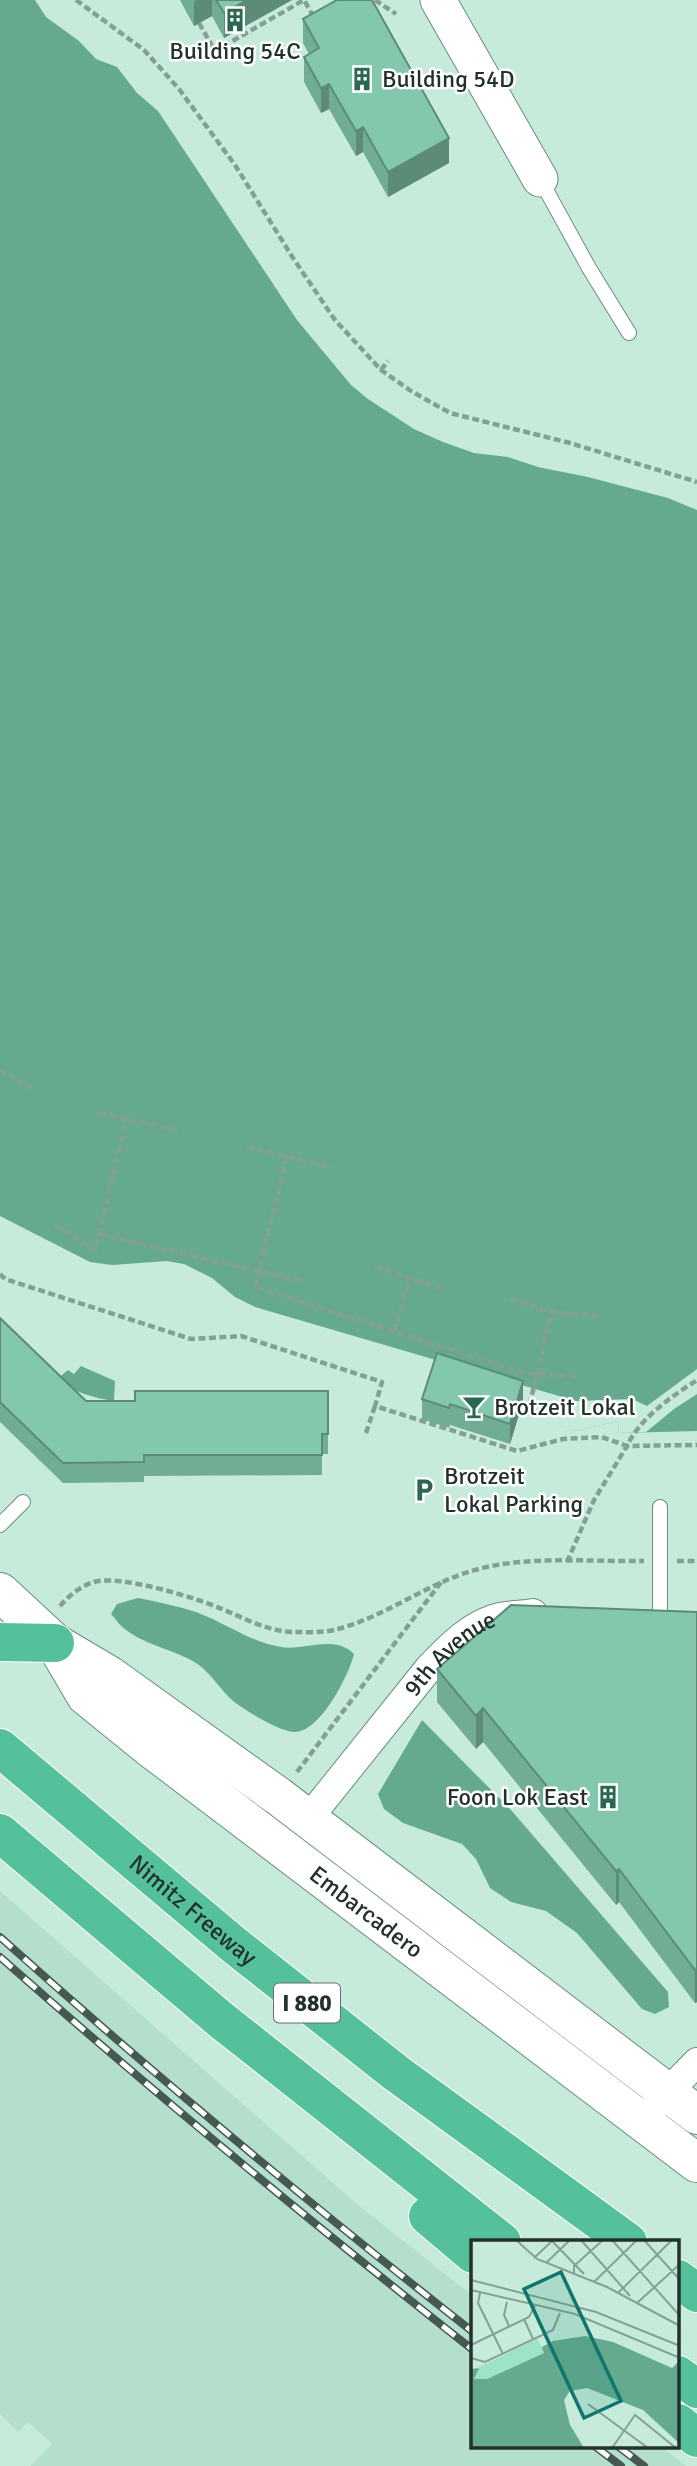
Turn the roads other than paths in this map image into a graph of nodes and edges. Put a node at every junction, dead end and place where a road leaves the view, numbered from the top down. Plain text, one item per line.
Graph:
1 (438, 0) edge
2 (540, 179) joint
3 (629, 332) dead end
4 (23, 1502) dead end
5 (660, 1507) dead end
6 (0, 1525) edge
7 (0, 1592) edge
8 (558, 1612) edge
9 (660, 1612) edge
10 (57, 1625) junction
11 (0, 1642) edge
12 (0, 1748) edge
13 (308, 1819) junction
14 (0, 1833) edge
15 (180, 1986) junction
16 (697, 2062) edge
17 (666, 2091) junction
18 (697, 2115) edge
19 (642, 2121) junction
20 (697, 2163) edge
21 (499, 2240) edge
22 (625, 2240) edge
23 (471, 2252) edge
24 (680, 2280) edge
25 (697, 2293) edge
26 (680, 2376) edge
27 (697, 2389) edge
28 (680, 2425) edge
29 (697, 2438) edge

1 - 2 street
2 - 3 lane
4 - 6 lane
5 - 9 lane
7 - 10 main road, Embarcadero
8 - 13 street, 9th Avenue
10 - 11 highway
10 - 13 main road, Embarcadero
10 - 19 main road, Embarcadero
12 - 22 highway, Nimitz Freeway / I 880
13 - 17 main road, Embarcadero
14 - 15 highway, I 880
15 - 21 highway, I 880
15 - 23 highway
16 - 17 street
17 - 18 main road, Embarcadero
17 - 19 street
19 - 20 main road, Embarcadero
24 - 25 highway
26 - 27 highway
28 - 29 highway

